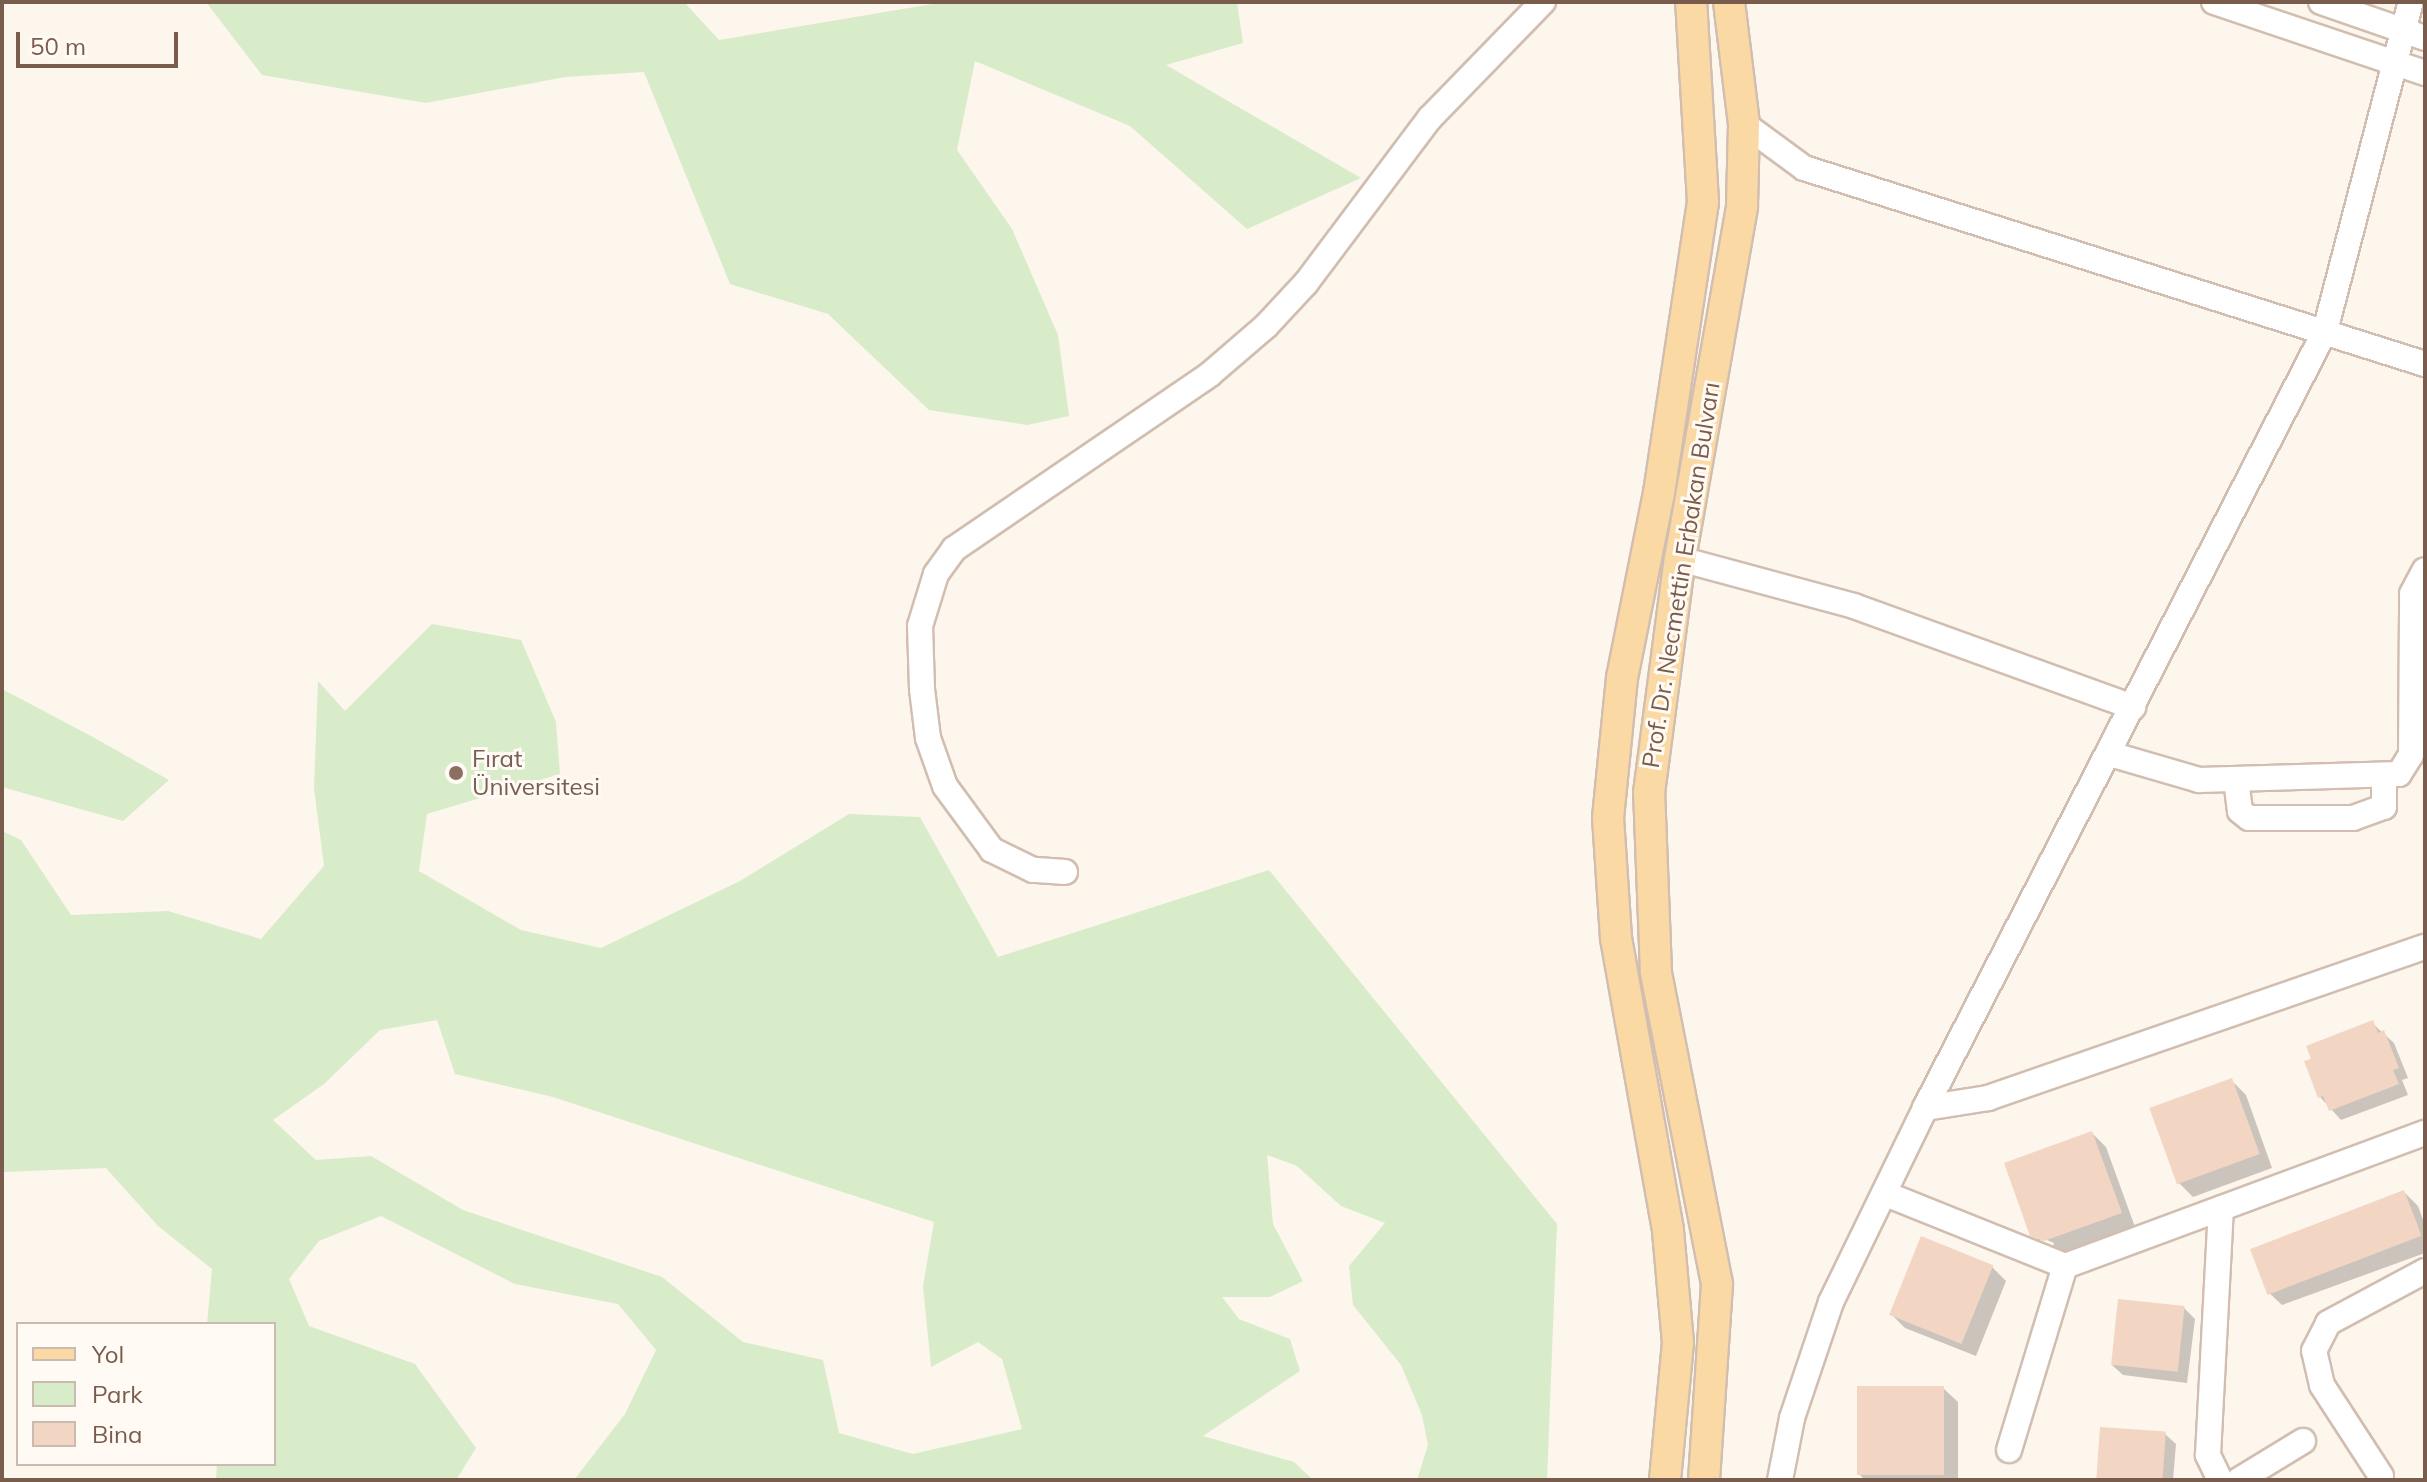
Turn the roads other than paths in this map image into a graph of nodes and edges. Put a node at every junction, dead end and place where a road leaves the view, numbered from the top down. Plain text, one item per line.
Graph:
1 (1543, 2) edge
2 (1691, 2) edge
3 (1729, 2) edge
4 (2214, 2) edge
5 (2321, 2) edge
6 (2411, 2) edge
7 (2414, 34) edge
8 (2393, 62) junction
9 (2425, 73) edge
10 (1744, 124) junction
11 (2325, 331) junction
12 (2425, 364) edge
13 (1680, 559) junction
14 (2425, 570) edge
15 (2133, 707) junction
16 (2110, 754) junction
17 (2384, 775) junction
18 (2236, 779) junction
19 (1065, 872) dead end
20 (2425, 947) edge
21 (1925, 1108) junction
22 (2425, 1133) edge
23 (1886, 1194) junction
24 (2221, 1208) junction
25 (2065, 1266) junction
26 (2425, 1271) edge
27 (2303, 1441) dead end
28 (2009, 1450) dead end
29 (2381, 1476) dead end
30 (1665, 1480) edge
31 (1704, 1480) edge
32 (1780, 1480) edge
33 (2220, 1480) edge
34 (2239, 1480) edge

1 - 19 street
2 - 30 main road, Prof. Dr. Necmettin Erbakan Bulvarı
3 - 10 main road, Prof. Dr. Necmettin Erbakan Bulvarı
4 - 8 street
5 - 7 street
6 - 7 street
7 - 8 street
8 - 9 street
8 - 11 street
10 - 11 street
10 - 13 main road, Prof. Dr. Necmettin Erbakan Bulvarı
11 - 12 street
11 - 15 street
13 - 15 street
13 - 31 main road, Prof. Dr. Necmettin Erbakan Bulvarı
14 - 17 street
15 - 16 street
16 - 18 street
16 - 21 street
17 - 18 street
17 - 18 street
20 - 21 street
21 - 23 street
22 - 24 street
23 - 25 street
23 - 32 street
24 - 25 street
24 - 33 street
25 - 28 street
26 - 29 street
27 - 34 street

